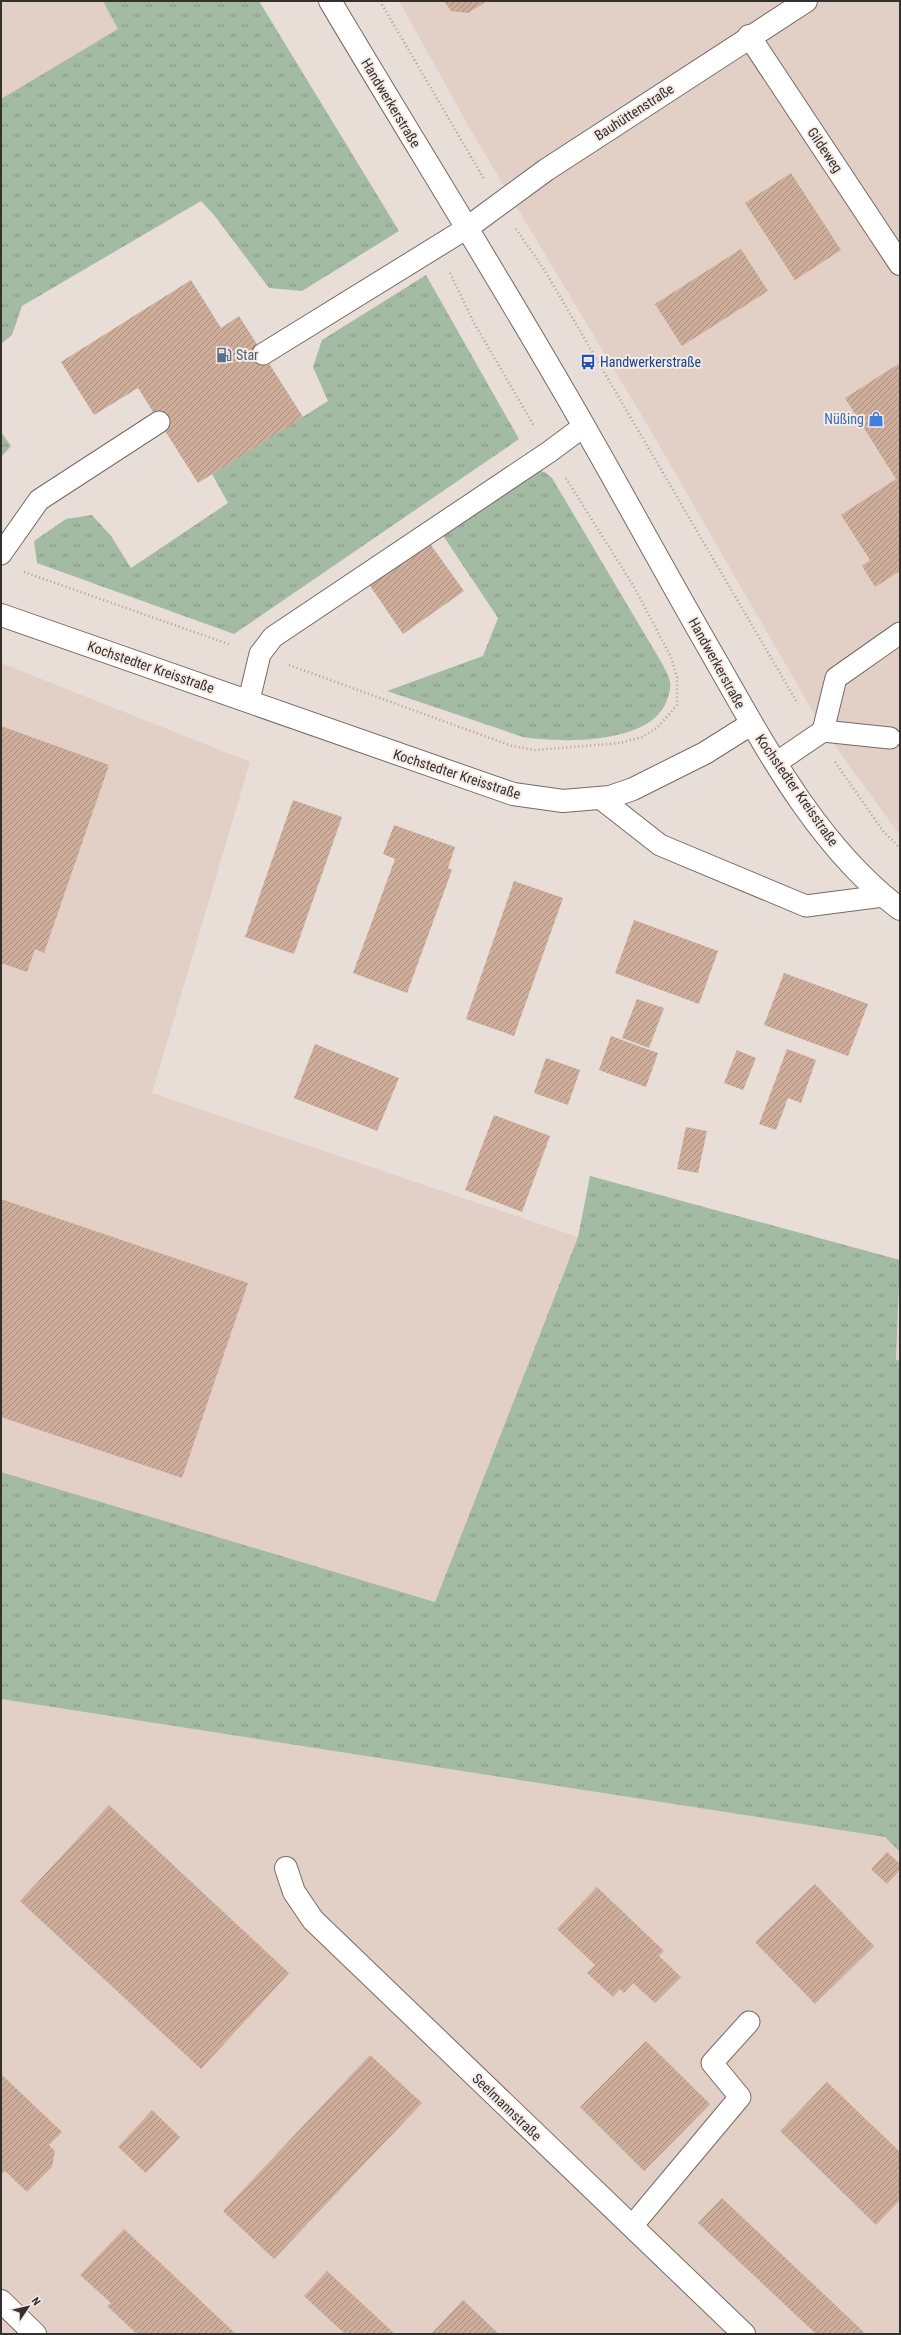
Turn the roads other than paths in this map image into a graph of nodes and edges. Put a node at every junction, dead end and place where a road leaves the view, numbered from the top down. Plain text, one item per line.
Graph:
1 (330, 1) edge
2 (806, 1) edge
3 (749, 36) junction
4 (466, 228) junction
5 (900, 264) edge
6 (263, 354) dead end
7 (160, 422) dead end
8 (584, 426) junction
9 (1, 554) edge
10 (1, 615) edge
11 (900, 633) edge
12 (249, 700) junction
13 (752, 724) junction
14 (819, 733) junction
15 (890, 738) dead end
16 (776, 763) junction
17 (600, 798) junction
18 (883, 896) junction
19 (900, 910) edge
20 (286, 1868) dead end
21 (749, 2022) dead end
22 (632, 2226) junction
23 (1, 2302) edge
24 (35, 2334) edge
25 (744, 2334) edge

1 - 4 street, Handwerkerstraße
2 - 3 street, Bauhüttenstraße
3 - 4 street, Bauhüttenstraße
3 - 5 street, Gildeweg
4 - 6 lane
4 - 8 street, Handwerkerstraße
7 - 9 lane
8 - 12 lane
8 - 13 street, Handwerkerstraße
10 - 12 street, Kochstedter Kreisstraße
11 - 14 lane
12 - 17 street, Kochstedter Kreisstraße
13 - 16 street, Kochstedter Kreisstraße
13 - 17 street, Kochstedter Kreisstraße
14 - 15 lane
14 - 16 lane
16 - 18 street, Kochstedter Kreisstraße
17 - 18 lane
18 - 19 street, Kochstedter Kreisstraße
20 - 22 street, Seelmannstraße
21 - 22 lane
22 - 25 street, Seelmannstraße
23 - 24 street

